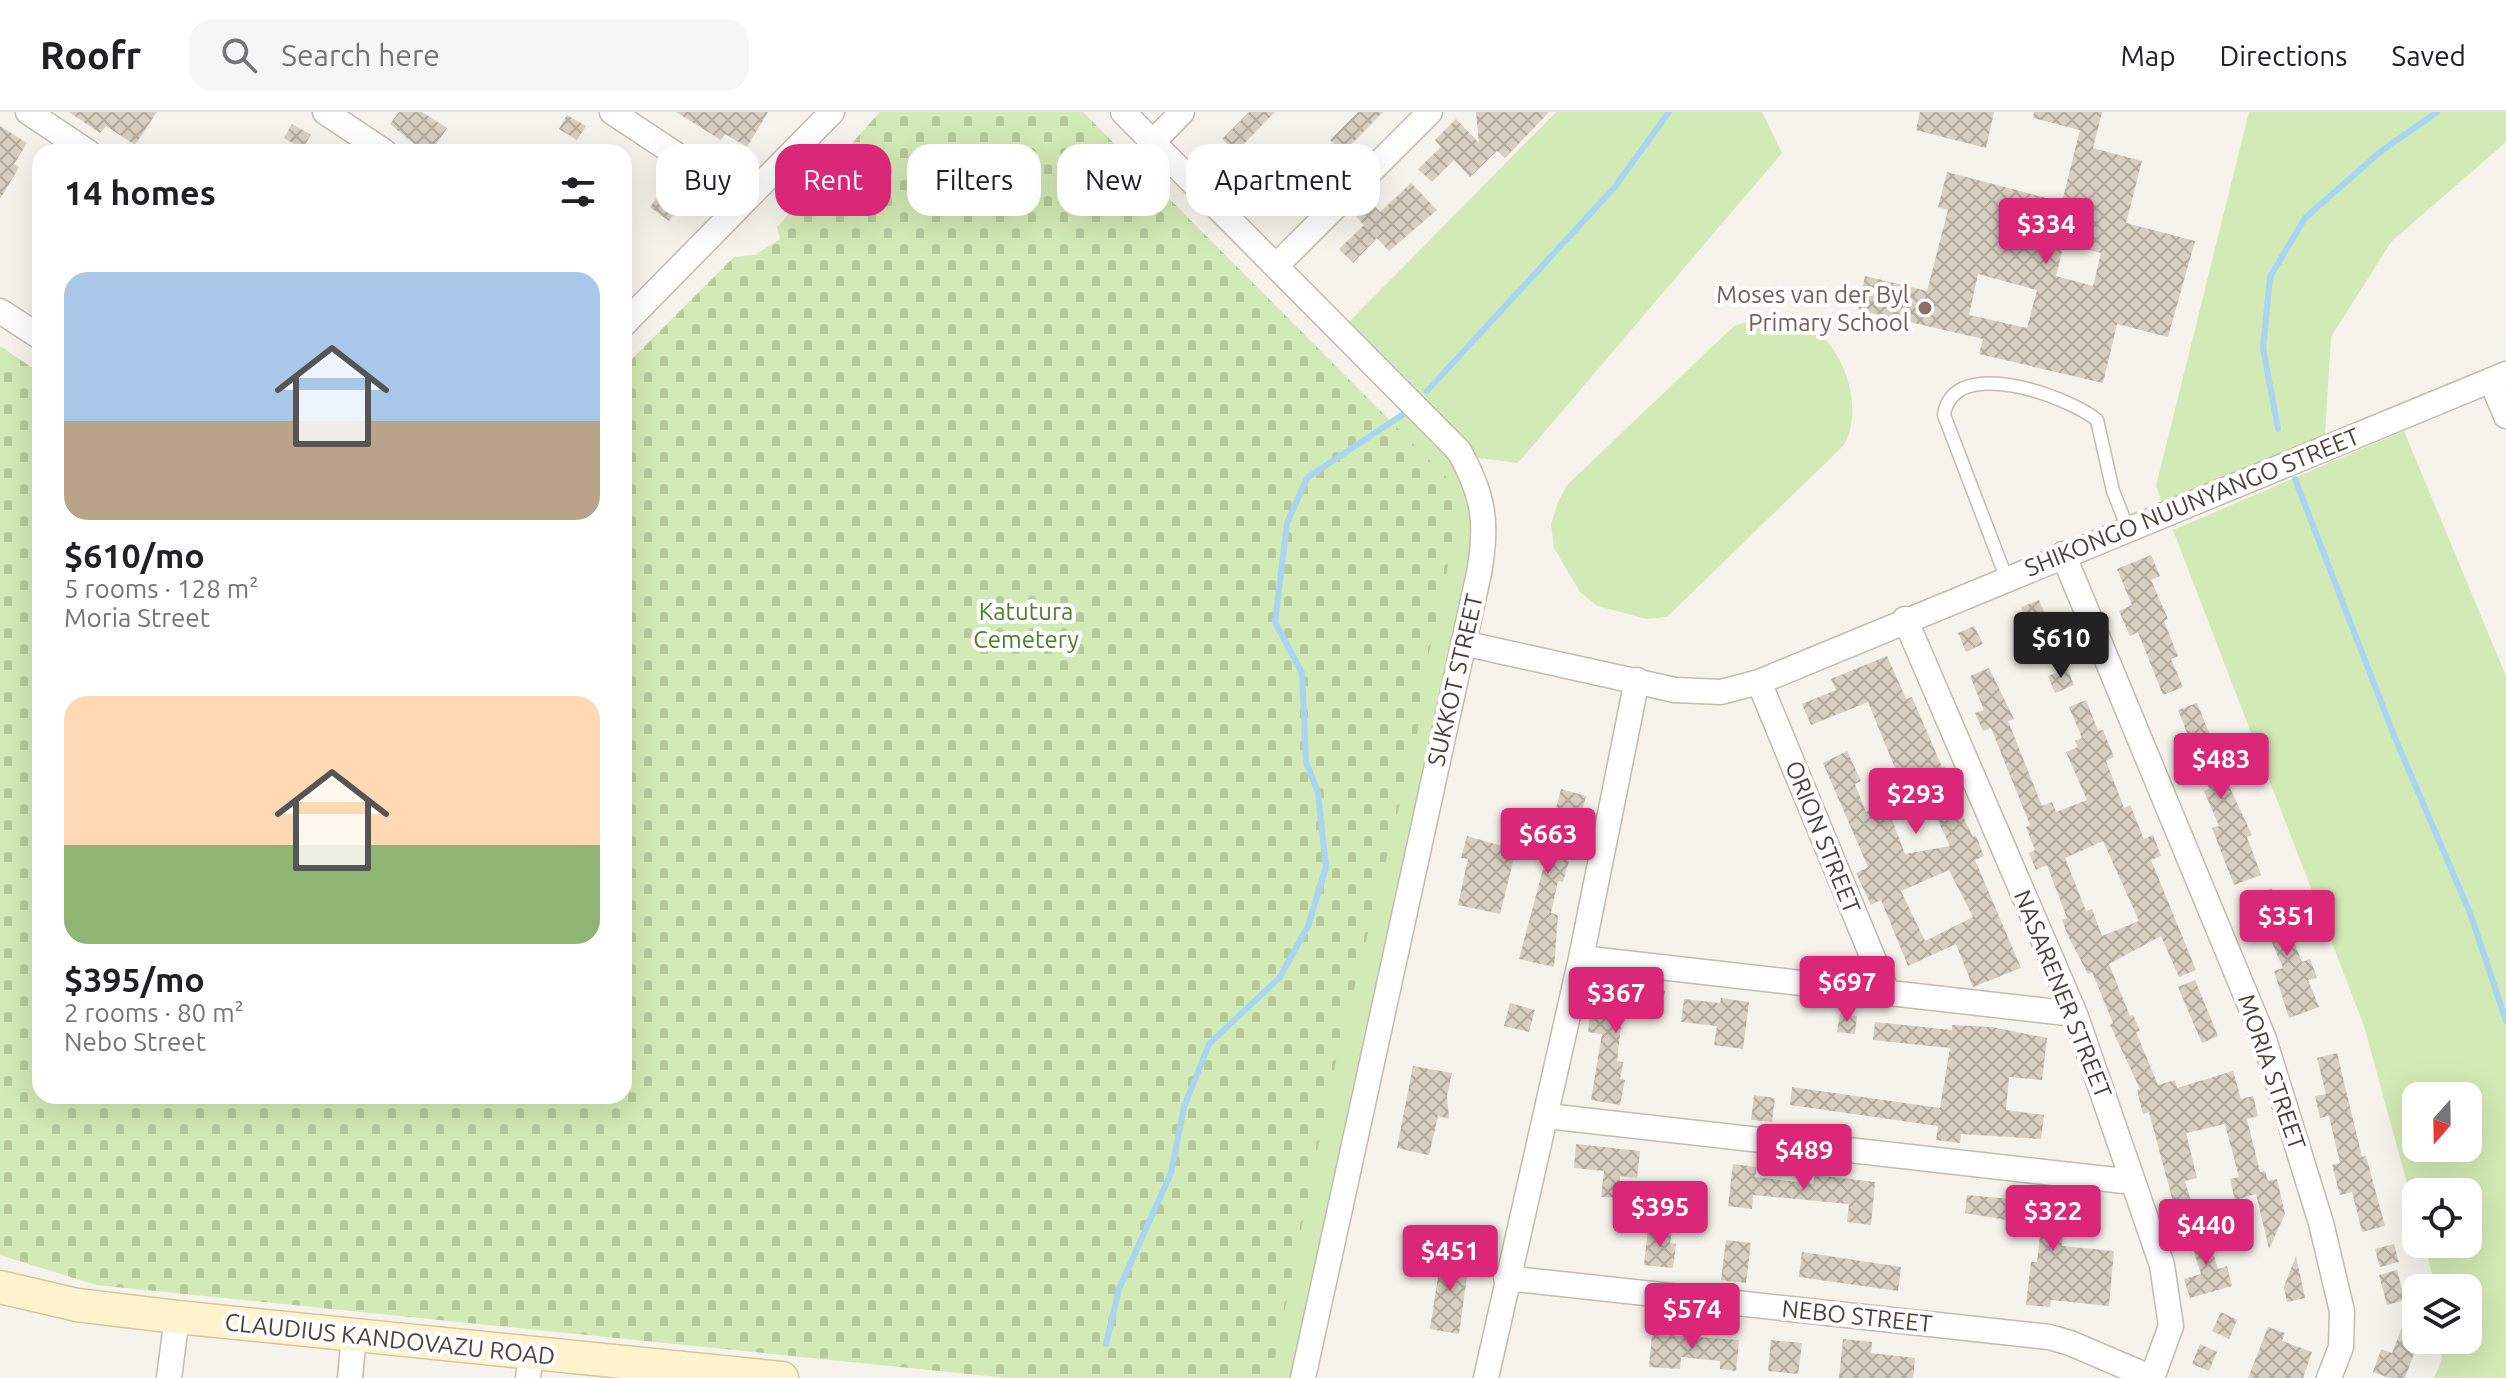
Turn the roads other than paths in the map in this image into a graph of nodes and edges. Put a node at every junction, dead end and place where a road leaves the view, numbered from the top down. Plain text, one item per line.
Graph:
1 (28, 112) edge
2 (325, 112) edge
3 (612, 112) edge
4 (832, 112) edge
5 (1123, 112) edge
6 (1182, 112) edge
7 (1430, 112) edge
8 (1153, 142) junction
9 (76, 144) edge
10 (373, 144) edge
11 (660, 144) edge
12 (759, 183) edge
13 (726, 216) edge
14 (1277, 265) junction
15 (0, 311) edge
16 (632, 311) edge
17 (32, 332) edge
18 (2498, 377) edge
19 (2506, 416) edge
20 (2128, 529) junction
21 (2063, 554) junction
22 (2006, 577) junction
23 (1905, 619) junction
24 (1463, 643) junction
25 (1637, 680) junction
26 (1759, 682) junction
27 (1581, 958) junction
28 (1887, 992) junction
29 (2075, 1014) junction
30 (1547, 1116) junction
31 (2133, 1182) junction
32 (1506, 1278) junction
33 (0, 1287) edge
34 (177, 1317) junction
35 (354, 1335) junction
36 (530, 1366) edge
37 (709, 1374) edge
38 (169, 1378) edge
39 (350, 1378) edge
40 (782, 1378) edge
41 (1303, 1378) edge
42 (1486, 1378) edge
43 (2152, 1378) edge
44 (2329, 1378) edge

1 - 9 street
2 - 10 street
3 - 11 street
4 - 12 street
5 - 8 street, SUKKOT STREET
6 - 8 street
7 - 14 street
8 - 14 street, SUKKOT STREET
13 - 16 street
14 - 24 street, SUKKOT STREET
15 - 17 street
18 - 19 street
18 - 20 street, SHIKONGO NUUNYANGO STREET
20 - 21 street, SHIKONGO NUUNYANGO STREET
20 - 22 lane
21 - 22 street, SHIKONGO NUUNYANGO STREET
21 - 44 street, MORIA STREET
22 - 23 street, SHIKONGO NUUNYANGO STREET
23 - 26 street, SHIKONGO NUUNYANGO STREET
23 - 29 street, NASARENER STREET
24 - 25 street, SHIKONGO NUUNYANGO STREET
24 - 41 street, SUKKOT STREET
25 - 26 street, SHIKONGO NUUNYANGO STREET
25 - 27 street
26 - 28 street, ORION STREET
27 - 28 street
27 - 30 street
28 - 29 street
29 - 31 street, NASARENER STREET
30 - 31 street
30 - 32 street
31 - 43 street, NASARENER STREET
32 - 42 street
32 - 43 street, NEBO STREET
33 - 34 street, CLAUDIUS KANDOVAZU ROAD
34 - 35 street, CLAUDIUS KANDOVAZU ROAD
34 - 38 street
35 - 36 street, CLAUDIUS KANDOVAZU ROAD
35 - 39 street
36 - 37 street, CLAUDIUS KANDOVAZU ROAD
37 - 40 street, CLAUDIUS KANDOVAZU ROAD

